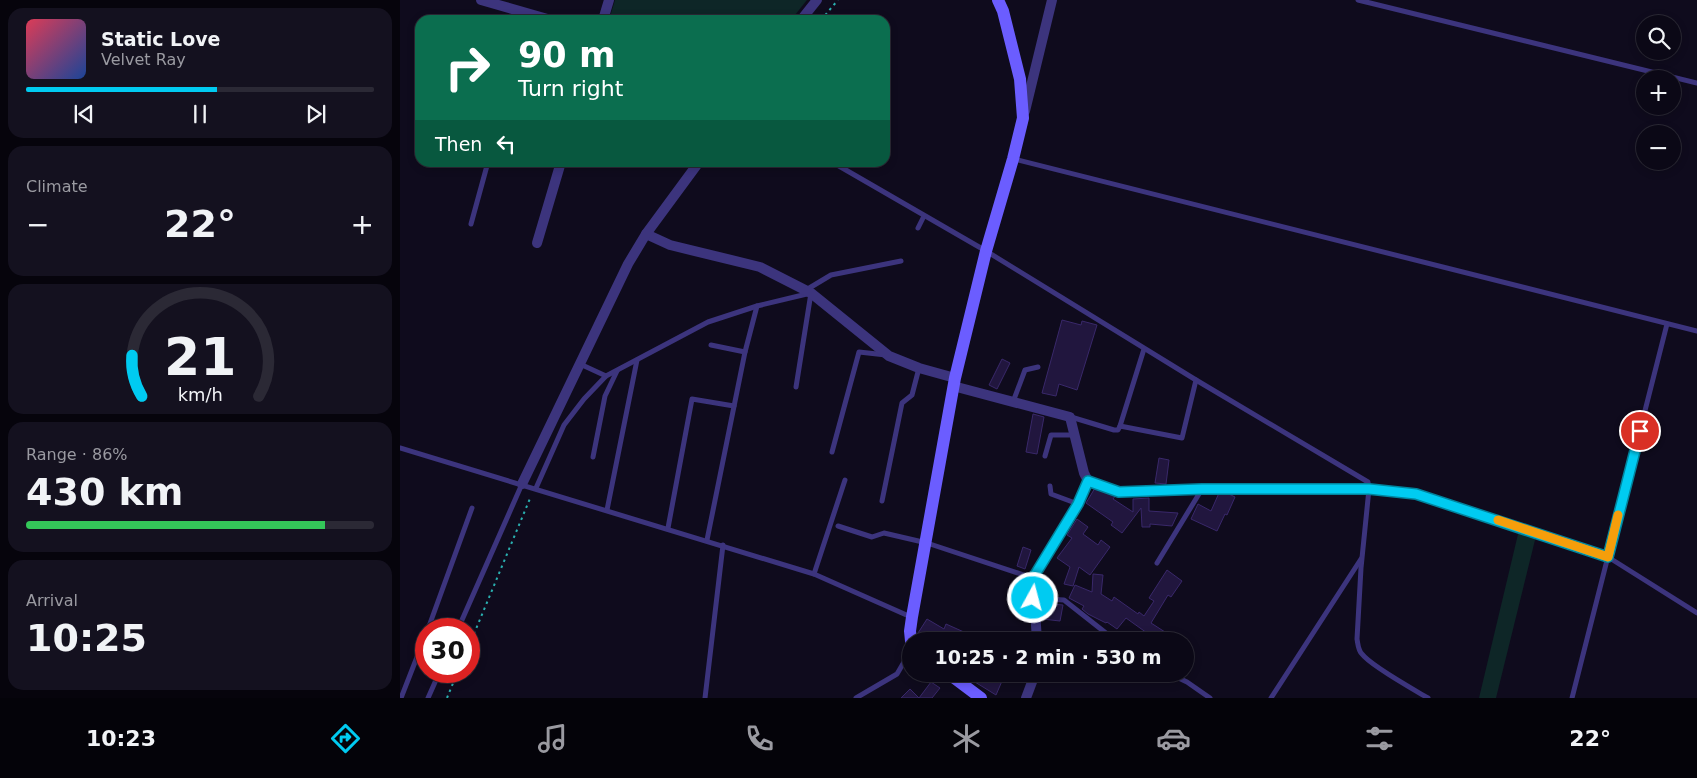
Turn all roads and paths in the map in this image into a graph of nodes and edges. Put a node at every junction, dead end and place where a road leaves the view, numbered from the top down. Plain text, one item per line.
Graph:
1 (481, 0) edge
2 (609, 0) edge
3 (817, 0) edge
4 (838, 0) edge
5 (998, 0) edge
6 (1052, 0) edge
7 (1358, 0) edge
8 (522, 15) edge
9 (604, 15) edge
10 (805, 15) edge
11 (825, 15) edge
12 (1697, 83) edge
13 (1023, 118) junction
14 (1013, 159) junction
15 (487, 167) edge
16 (559, 167) edge
17 (695, 167) edge
18 (841, 167) edge
19 (924, 216) junction
20 (471, 224) dead end
21 (918, 228) dead end
22 (646, 234) junction
23 (537, 243) dead end
24 (986, 251) junction
25 (901, 261) dead end
26 (808, 291) junction
27 (756, 306) junction
28 (1667, 324) junction
29 (1697, 331) edge
30 (711, 345) dead end
31 (1144, 349) junction
32 (745, 352) junction
33 (889, 356) junction
34 (637, 360) junction
35 (580, 364) junction
36 (1038, 367) dead end
37 (920, 368) junction
38 (618, 371) junction
39 (606, 376) junction
40 (1196, 380) junction
41 (954, 382) junction
42 (796, 387) dead end
43 (1013, 402) junction
44 (734, 406) junction
45 (1070, 417) junction
46 (1120, 426) junction
47 (1075, 435) junction
48 (400, 448) edge
49 (832, 452) dead end
50 (1045, 456) dead end
51 (593, 458) dead end
52 (845, 480) dead end
53 (1088, 481) junction
54 (522, 484) junction
55 (1050, 486) dead end
56 (536, 488) junction
57 (1202, 489) junction
58 (1369, 489) junction
59 (882, 501) dead end
60 (1078, 504) junction
61 (472, 508) dead end
62 (607, 510) junction
63 (838, 526) dead end
64 (668, 528) junction
65 (707, 540) junction
66 (927, 543) junction
67 (723, 545) junction
68 (1608, 557) junction
69 (1362, 559) junction
70 (1157, 563) dead end
71 (814, 574) junction
72 (1033, 578) junction
73 (1033, 598) junction
74 (1697, 613) edge
75 (912, 617) junction
76 (432, 618) edge
77 (463, 618) edge
78 (910, 632) edge
79 (1036, 632) edge
80 (1105, 632) edge
81 (415, 662) edge
82 (902, 665) edge
83 (960, 682) edge
84 (1031, 682) edge
85 (1187, 682) edge
86 (435, 683) edge
87 (453, 683) edge
88 (401, 698) edge
89 (428, 698) edge
90 (447, 698) edge
91 (705, 698) edge
92 (856, 698) edge
93 (981, 698) edge
94 (1026, 698) edge
95 (1210, 698) edge
96 (1271, 698) edge
97 (1428, 698) edge
98 (1572, 698) edge

1 - 8 street
2 - 9 street
3 - 10 street
4 - 11 path
5 - 13 street
6 - 13 street
7 - 12 lane
13 - 14 street
14 - 24 street
14 - 28 lane
15 - 20 lane
16 - 23 street
17 - 22 street
18 - 19 lane
19 - 21 lane
19 - 24 lane
22 - 26 street
22 - 35 street
24 - 31 lane
24 - 41 street
25 - 26 lane
26 - 27 lane
26 - 33 street
26 - 42 lane
27 - 32 lane
27 - 34 lane
28 - 29 lane
28 - 68 lane
30 - 32 lane
31 - 40 lane
31 - 46 lane
32 - 44 lane
33 - 37 street
33 - 49 lane
34 - 38 lane
34 - 62 lane
35 - 39 lane
35 - 54 street
36 - 43 lane
37 - 41 street
37 - 59 lane
38 - 39 lane
38 - 51 lane
39 - 56 lane
40 - 46 lane
40 - 58 lane
41 - 43 street
41 - 66 street
43 - 45 street
44 - 64 lane
44 - 65 lane
45 - 46 lane
45 - 47 street
47 - 50 lane
47 - 53 street
48 - 54 lane
52 - 71 lane
53 - 57 lane
53 - 60 street
54 - 56 lane
54 - 77 lane
55 - 60 lane
56 - 62 lane
57 - 58 lane
57 - 70 lane
58 - 68 lane
58 - 69 lane
60 - 72 street
61 - 76 lane
62 - 64 lane
63 - 66 lane
64 - 65 lane
65 - 67 lane
66 - 72 lane
66 - 75 street
67 - 71 lane
67 - 91 lane
68 - 74 lane
68 - 98 lane
69 - 96 lane
69 - 97 lane
71 - 75 lane
72 - 73 street
73 - 79 street
73 - 80 lane
75 - 78 street
81 - 88 lane
82 - 92 lane
83 - 93 street
84 - 94 street
85 - 95 lane
86 - 89 lane
87 - 90 path

